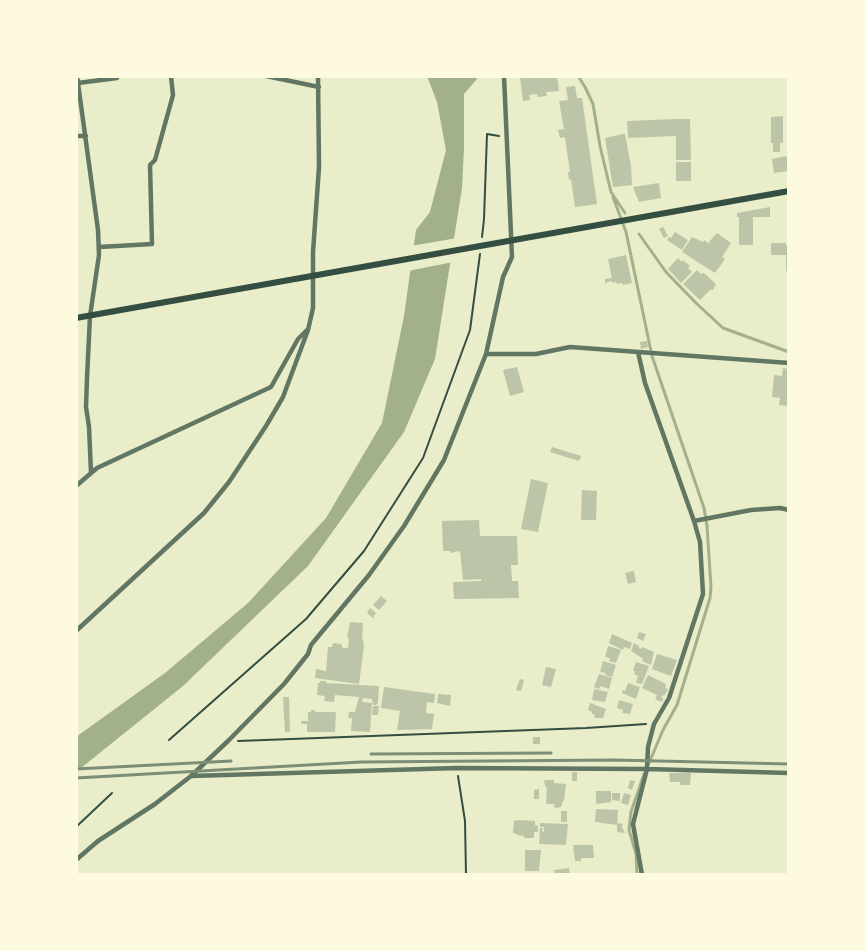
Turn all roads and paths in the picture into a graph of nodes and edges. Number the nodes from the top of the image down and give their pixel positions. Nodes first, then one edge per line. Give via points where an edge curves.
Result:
1 (77, 76) edge
2 (118, 76) edge
3 (171, 76) edge
4 (266, 76) edge
5 (318, 76) edge
6 (504, 76) edge
7 (78, 82) junction
8 (319, 87) junction
9 (76, 136) edge
10 (86, 136) junction
11 (506, 137) junction
12 (789, 191) edge
13 (482, 238) dead end
14 (509, 240) junction
15 (99, 246) junction
16 (481, 247) dead end
17 (317, 275) junction
18 (90, 316) junction
19 (76, 318) edge
20 (308, 330) junction
21 (638, 352) junction
22 (486, 354) junction
23 (789, 363) edge
24 (91, 473) junction
25 (76, 486) edge
26 (789, 510) edge
27 (694, 521) junction
28 (76, 630) edge
29 (654, 724) junction
30 (170, 740) dead end
31 (228, 741) junction
32 (456, 768) junction
33 (647, 769) junction
34 (789, 773) edge
35 (191, 776) junction
36 (112, 793) dead end
37 (76, 827) edge
38 (76, 860) edge
39 (466, 875) edge
40 (642, 875) edge

1 - 7 street
2 - 7 street
3 - 15 street via 173,94 156,160 150,165 152,244
4 - 8 street
5 - 8 street
6 - 11 street
7 - 10 street
8 - 17 street via 319,167 313,252
9 - 10 street
10 - 15 street
11 - 13 path via 487,134
11 - 14 street
12 - 14 main road
14 - 17 main road
14 - 22 street via 512,257 503,277
15 - 18 street
16 - 30 path via 470,330 418,466 364,550 306,619
17 - 18 main road
17 - 20 street
18 - 19 main road
18 - 24 street via 86,407
20 - 24 street via 298,339 271,387
20 - 28 street via 283,398 229,482 204,513
21 - 22 street via 570,348 536,354
21 - 23 street
21 - 27 street via 645,383
22 - 31 street via 444,460 404,526 284,684
24 - 25 street
26 - 27 street via 751,510
27 - 29 street via 700,542 703,594 669,698
29 - 31 path
29 - 33 street
31 - 35 street
32 - 33 street
32 - 35 street
32 - 39 path via 465,821
33 - 34 street
33 - 40 street via 633,824
35 - 38 street
36 - 37 path

